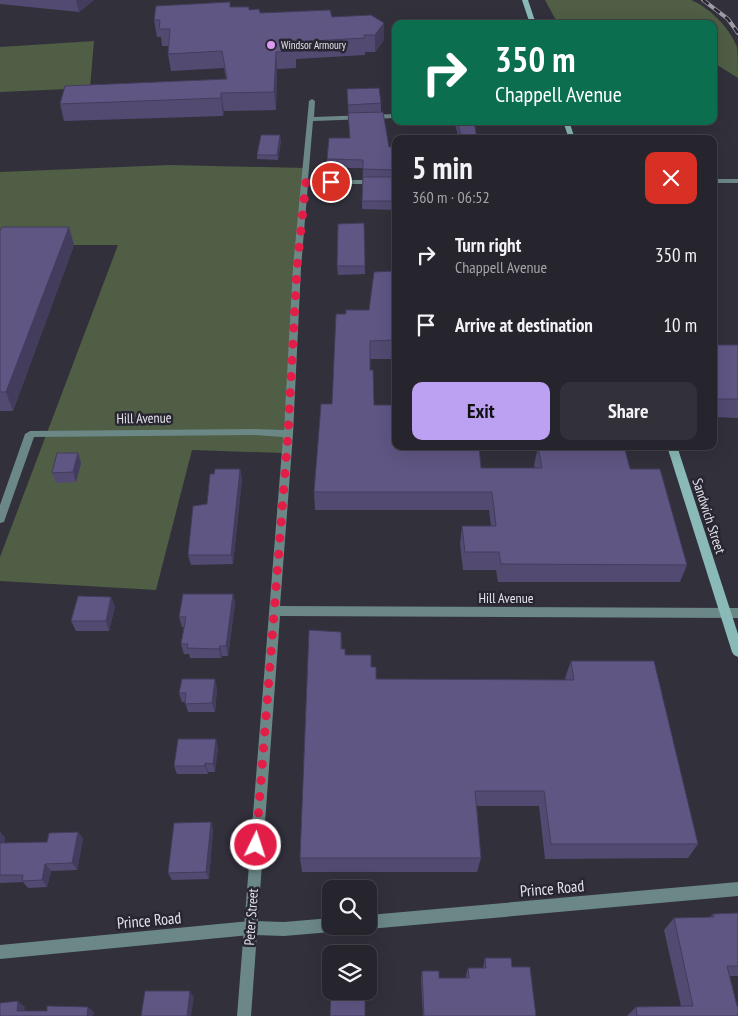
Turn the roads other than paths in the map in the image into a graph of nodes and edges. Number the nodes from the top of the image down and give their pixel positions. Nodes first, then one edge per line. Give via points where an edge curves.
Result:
1 (525, 0) edge
2 (532, 20) edge
3 (312, 101) dead end
4 (392, 116) edge
5 (311, 119) junction
6 (717, 181) edge
7 (738, 181) edge
8 (306, 182) junction
9 (392, 182) edge
10 (288, 434) junction
11 (673, 450) edge
12 (0, 519) edge
13 (274, 611) junction
14 (725, 613) junction
15 (738, 613) edge
16 (738, 652) edge
17 (738, 889) edge
18 (377, 921) edge
19 (322, 926) edge
20 (250, 928) junction
21 (0, 952) edge
22 (244, 1016) edge

1 - 2 main road
3 - 5 street, Peter Street
4 - 5 street
5 - 8 street, Peter Street
6 - 7 street
8 - 9 street
8 - 10 street, Peter Street via 297,267
10 - 12 street, Hill Avenue via 30,434
10 - 13 street, Peter Street
11 - 14 main road, Sandwich Street
13 - 14 street, Hill Avenue
13 - 20 street, Peter Street
14 - 15 street, Hill Avenue
14 - 16 main road, Sandwich Street
17 - 18 street, Prince Road
19 - 20 street, Prince Road
20 - 21 street, Prince Road
20 - 22 street, Peter Street

